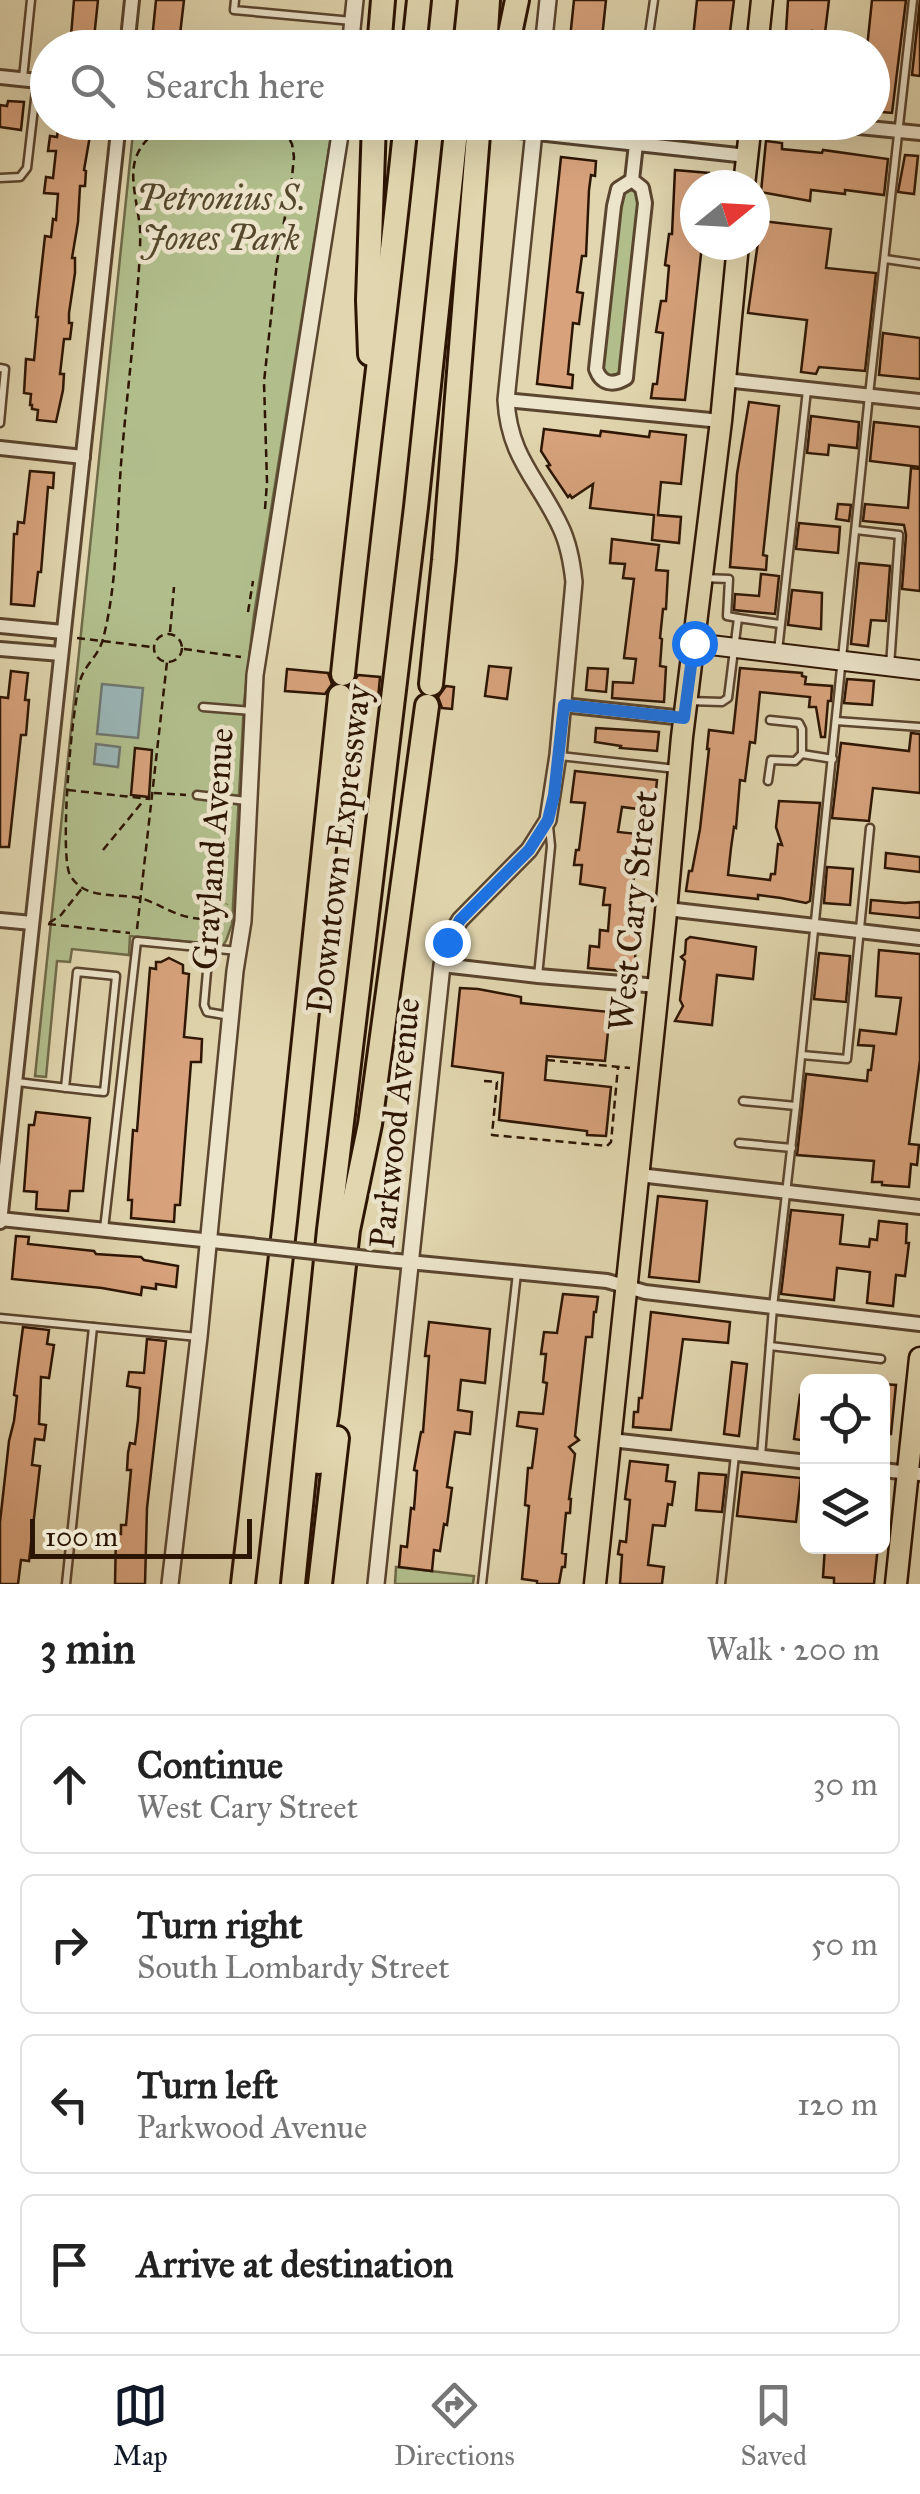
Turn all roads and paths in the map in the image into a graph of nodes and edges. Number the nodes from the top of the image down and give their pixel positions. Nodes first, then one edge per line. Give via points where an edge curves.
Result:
1 (31, 0) edge
2 (132, 0) edge
3 (235, 0) edge
4 (355, 0) edge
5 (384, 0) edge
6 (420, 0) edge
7 (470, 0) edge
8 (488, 0) edge
9 (517, 0) edge
10 (548, 0) edge
11 (654, 0) edge
12 (762, 0) edge
13 (913, 0) edge
14 (353, 22) junction
15 (33, 30) edge
16 (129, 30) edge
17 (352, 30) edge
18 (381, 30) edge
19 (416, 30) edge
20 (467, 30) edge
21 (486, 30) edge
22 (511, 30) edge
23 (545, 30) edge
24 (649, 30) edge
25 (760, 30) edge
26 (0, 77) edge
27 (30, 80) edge
28 (890, 131) edge
29 (899, 132) junction
30 (920, 133) edge
31 (30, 139) edge
32 (117, 140) edge
33 (149, 140) edge
34 (290, 140) edge
35 (339, 140) edge
36 (373, 140) edge
37 (404, 140) edge
38 (455, 140) edge
39 (478, 140) edge
40 (498, 140) edge
41 (533, 140) edge
42 (606, 140) edge
43 (629, 140) edge
44 (749, 140) edge
45 (630, 144) junction
46 (747, 156) junction
47 (746, 170) edge
48 (0, 178) edge
49 (632, 180) junction
50 (885, 259) junction
51 (737, 260) edge
52 (920, 264) edge
53 (465, 307) junction
54 (0, 368) edge
55 (725, 380) junction
56 (610, 383) junction
57 (807, 389) junction
58 (869, 396) junction
59 (506, 400) junction
60 (920, 401) edge
61 (607, 411) junction
62 (373, 412) junction
63 (721, 422) junction
64 (0, 423) edge
65 (0, 448) edge
66 (83, 457) junction
67 (263, 518) dead end
68 (856, 530) junction
69 (254, 574) dead end
70 (702, 578) junction
71 (174, 588) dead end
72 (248, 616) dead end
73 (738, 618) junction
74 (780, 624) junction
75 (0, 626) edge
76 (170, 634) junction
77 (70, 635) junction
78 (103, 641) junction
79 (694, 643) junction
80 (154, 647) junction
81 (734, 648) junction
82 (0, 649) edge
83 (183, 649) junction
84 (778, 653) junction
85 (62, 654) junction
86 (843, 661) junction
87 (167, 662) junction
88 (242, 664) dead end
89 (890, 667) junction
90 (920, 670) edge
91 (564, 705) junction
92 (203, 707) dead end
93 (686, 709) junction
94 (252, 711) junction
95 (770, 720) dead end
96 (836, 721) junction
97 (920, 726) edge
98 (802, 754) junction
99 (558, 756) junction
100 (833, 759) junction
101 (680, 770) junction
102 (768, 781) dead end
103 (67, 790) junction
104 (152, 792) junction
105 (197, 795) joint
106 (145, 798) junction
107 (151, 799) junction
108 (247, 801) junction
109 (548, 820) junction
110 (870, 828) dead end
111 (103, 850) dead end
112 (83, 887) junction
113 (229, 895) dead end
114 (141, 898) junction
115 (667, 909) junction
116 (0, 920) edge
117 (32, 923) junction
118 (816, 924) junction
119 (860, 930) junction
120 (920, 938) edge
121 (209, 948) junction
122 (238, 951) junction
123 (442, 965) junction
124 (116, 976) junction
125 (538, 976) junction
126 (133, 979) junction
127 (658, 986) junction
128 (230, 1016) junction
129 (802, 1055) junction
130 (547, 1060) dead end
131 (618, 1067) junction
132 (630, 1068) dead end
133 (484, 1081) dead end
134 (15, 1082) junction
135 (65, 1088) junction
136 (104, 1092) junction
137 (120, 1094) junction
138 (742, 1101) dead end
139 (796, 1106) junction
140 (370, 1124) junction
141 (738, 1143) dead end
142 (792, 1148) junction
143 (639, 1176) junction
144 (787, 1193) junction
145 (920, 1207) edge
146 (0, 1220) edge
147 (104, 1230) junction
148 (209, 1241) junction
149 (411, 1262) junction
150 (517, 1272) junction
151 (627, 1287) junction
152 (773, 1306) junction
153 (0, 1318) edge
154 (920, 1324) edge
155 (93, 1326) junction
156 (200, 1337) junction
157 (770, 1346) junction
158 (920, 1358) edge
159 (880, 1359) dead end
160 (611, 1440) junction
161 (735, 1454) junction
162 (761, 1456) junction
163 (800, 1461) edge
164 (914, 1473) edge
165 (247, 1545) junction
166 (66, 1584) edge
167 (170, 1584) edge
168 (235, 1584) edge
169 (242, 1584) edge
170 (296, 1584) edge
171 (320, 1584) edge
172 (376, 1584) edge
173 (482, 1584) edge
174 (595, 1584) edge
175 (721, 1584) edge
176 (896, 1584) edge

1 - 15 lane
2 - 16 street
3 - 14 lane via 234,10
4 - 14 street
5 - 18 highway
6 - 19 highway
7 - 20 highway
8 - 21 highway
9 - 22 highway
10 - 23 street
11 - 24 lane
12 - 25 main road
13 - 29 lane
14 - 17 street
26 - 27 street
28 - 29 street
29 - 30 street
29 - 50 lane
31 - 48 lane via 27,168 20,177
32 - 66 street
33 - 78 path via 136,157 132,178 140,263
34 - 67 path via 292,177 264,382
35 - 94 street, Grayland Avenue
36 - 62 highway via 368,300
37 - 62 highway, Downtown Expressway
38 - 170 highway, Downtown Expressway via 329,1230
39 - 53 highway
40 - 53 highway
41 - 59 street, Parkwood Avenue
42 - 45 street
43 - 45 lane
44 - 46 main road
45 - 46 street
45 - 49 street
46 - 47 main road
49 - 56 street via 618,190 614,206 596,369
49 - 56 street via 645,203 626,378
50 - 52 lane
50 - 58 lane
51 - 55 main road, West Cary Street
53 - 140 highway via 429,695
54 - 64 lane via 6,369
55 - 57 street
55 - 63 main road, West Cary Street
56 - 61 street
57 - 58 street
57 - 74 lane
58 - 60 street
58 - 68 lane
59 - 61 street
59 - 91 street, Parkwood Avenue via 510,436 570,556 574,582
61 - 63 street
62 - 165 highway, Downtown Expressway
63 - 70 main road, West Cary Street
65 - 66 street
66 - 77 street
68 - 86 lane
68 - 89 lane via 899,535
69 - 72 path
70 - 73 lane via 729,579 727,616
70 - 79 main road, West Cary Street
71 - 76 path
73 - 74 lane
73 - 81 lane
74 - 84 lane
75 - 77 street
76 - 80 path
76 - 83 path
77 - 78 path
77 - 85 street
78 - 80 path
78 - 103 path via 78,688
79 - 81 main road
79 - 93 main road, West Cary Street
80 - 87 path
81 - 84 main road
81 - 93 lane via 728,698
82 - 85 street
83 - 87 path
83 - 88 path via 243,657
84 - 86 main road
85 - 117 street
86 - 89 main road
86 - 96 lane
87 - 104 path
89 - 90 main road
91 - 93 street
91 - 99 street, Parkwood Avenue
92 - 94 lane
93 - 101 main road, West Cary Street
94 - 108 street, Grayland Avenue
95 - 98 lane via 799,724
96 - 97 lane
96 - 100 lane
98 - 100 lane
98 - 102 lane via 795,761 771,760
99 - 101 lane
99 - 109 street, Parkwood Avenue
100 - 118 lane
101 - 115 main road, West Cary Street
103 - 106 path
103 - 112 path via 65,856 68,872
104 - 105 path
104 - 107 path
105 - 108 lane
106 - 107 path
106 - 111 path
107 - 114 path
108 - 122 street, Grayland Avenue
109 - 123 street, Parkwood Avenue via 529,850 460,920
109 - 125 lane
110 - 119 lane
112 - 114 path
112 - 114 path via 48,924 136,934
113 - 114 path via 222,913 206,919
115 - 118 street
115 - 127 main road, West Cary Street
116 - 117 street
117 - 134 street
118 - 119 street
118 - 129 lane
119 - 120 street
119 - 129 lane via 847,1059
121 - 122 lane
121 - 126 lane via 137,941
121 - 128 lane via 204,1005 207,1012
122 - 128 street, Grayland Avenue
123 - 125 street
123 - 149 street, Parkwood Avenue
124 - 126 lane
124 - 135 lane via 77,972
124 - 136 lane
125 - 127 street
126 - 137 lane
127 - 143 main road, West Cary Street
128 - 148 street, Grayland Avenue
129 - 139 lane
130 - 131 path
131 - 132 path
131 - 133 path via 606,1146 492,1135 497,1082
134 - 135 lane
134 - 146 street
135 - 136 lane
136 - 137 lane
137 - 147 lane
138 - 139 lane
139 - 142 lane
140 - 170 highway
140 - 171 highway
141 - 142 lane
142 - 144 lane
143 - 144 street
143 - 151 main road, West Cary Street
144 - 145 street
144 - 152 lane
146 - 147 street
147 - 148 street
148 - 149 street, bridge
148 - 156 street, Grayland Avenue
149 - 150 street
149 - 172 street, Parkwood Avenue
150 - 151 street
150 - 173 lane
151 - 152 street
151 - 160 main road, West Cary Street
152 - 154 street
152 - 157 lane
153 - 155 lane
155 - 156 lane
155 - 166 lane
156 - 167 street, Grayland Avenue
157 - 159 lane
157 - 162 lane
158 - 164 main road
160 - 161 street
160 - 174 main road, West Cary Street
161 - 162 street
161 - 175 lane
162 - 163 street
164 - 176 main road
165 - 168 highway
165 - 169 highway, Downtown Expressway

